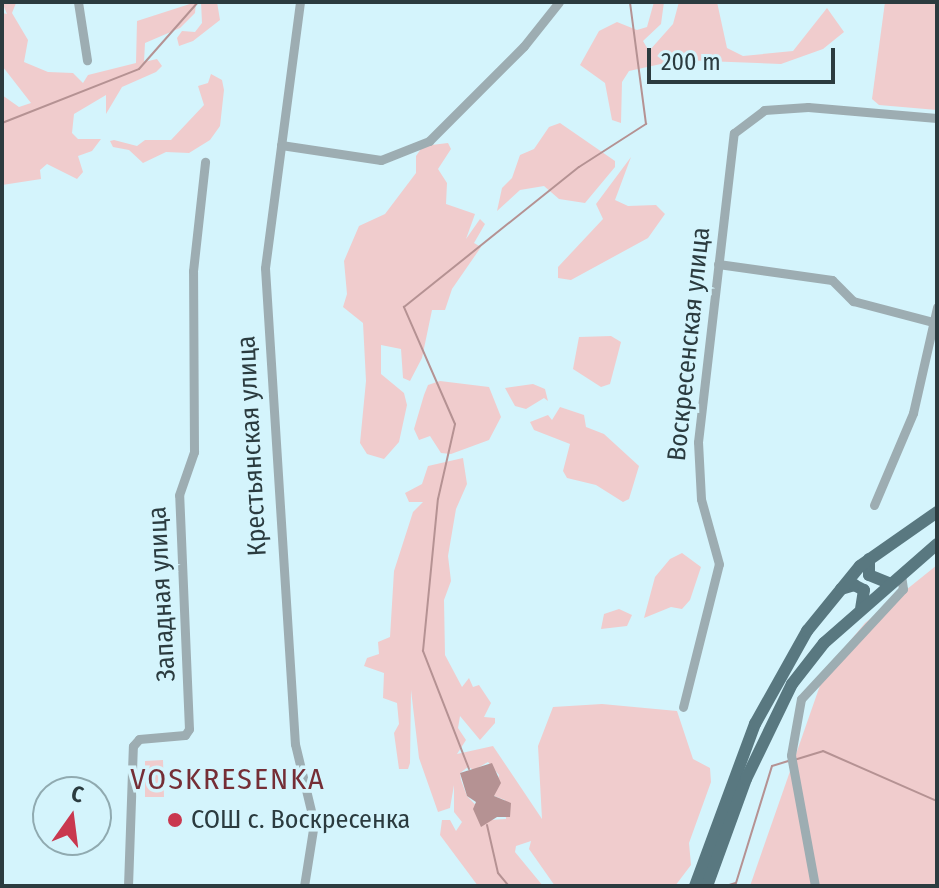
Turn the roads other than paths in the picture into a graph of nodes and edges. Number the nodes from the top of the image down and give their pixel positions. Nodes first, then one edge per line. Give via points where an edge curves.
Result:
1 (78, 2) edge
2 (300, 2) edge
3 (557, 2) edge
4 (87, 60) dead end
5 (937, 118) edge
6 (281, 145) junction
7 (205, 162) dead end
8 (718, 264) junction
9 (937, 307) edge
10 (936, 323) edge
11 (874, 505) dead end
12 (937, 512) edge
13 (937, 544) edge
14 (869, 559) junction
15 (901, 574) junction
16 (889, 583) junction
17 (839, 590) junction
18 (861, 608) junction
19 (683, 707) dead end
20 (700, 883) edge
21 (128, 886) edge
22 (304, 886) edge
23 (815, 886) edge

1 - 4 street
2 - 6 street, Крестьянская улица
3 - 6 street via 524,46 429,141 381,160
5 - 8 street, Воскресенская улица via 808,107 764,110 741,124 734,133
6 - 22 street, Крестьянская улица via 265,268 294,731 314,823
7 - 21 street, Западная улица via 193,271 194,452 179,495 189,729 185,735 139,739 133,746
8 - 10 street via 832,280 853,301
8 - 19 street, Воскресенская улица via 698,472 719,564
9 - 10 street
10 - 11 street via 913,413
12 - 14 main road
13 - 15 main road
14 - 16 main road via 869,575
14 - 17 main road
15 - 16 main road
15 - 23 street via 903,589 801,699 791,755
16 - 18 main road
17 - 18 main road via 859,586 865,596
17 - 20 main road via 767,696
18 - 20 main road via 824,643 779,704 712,872

